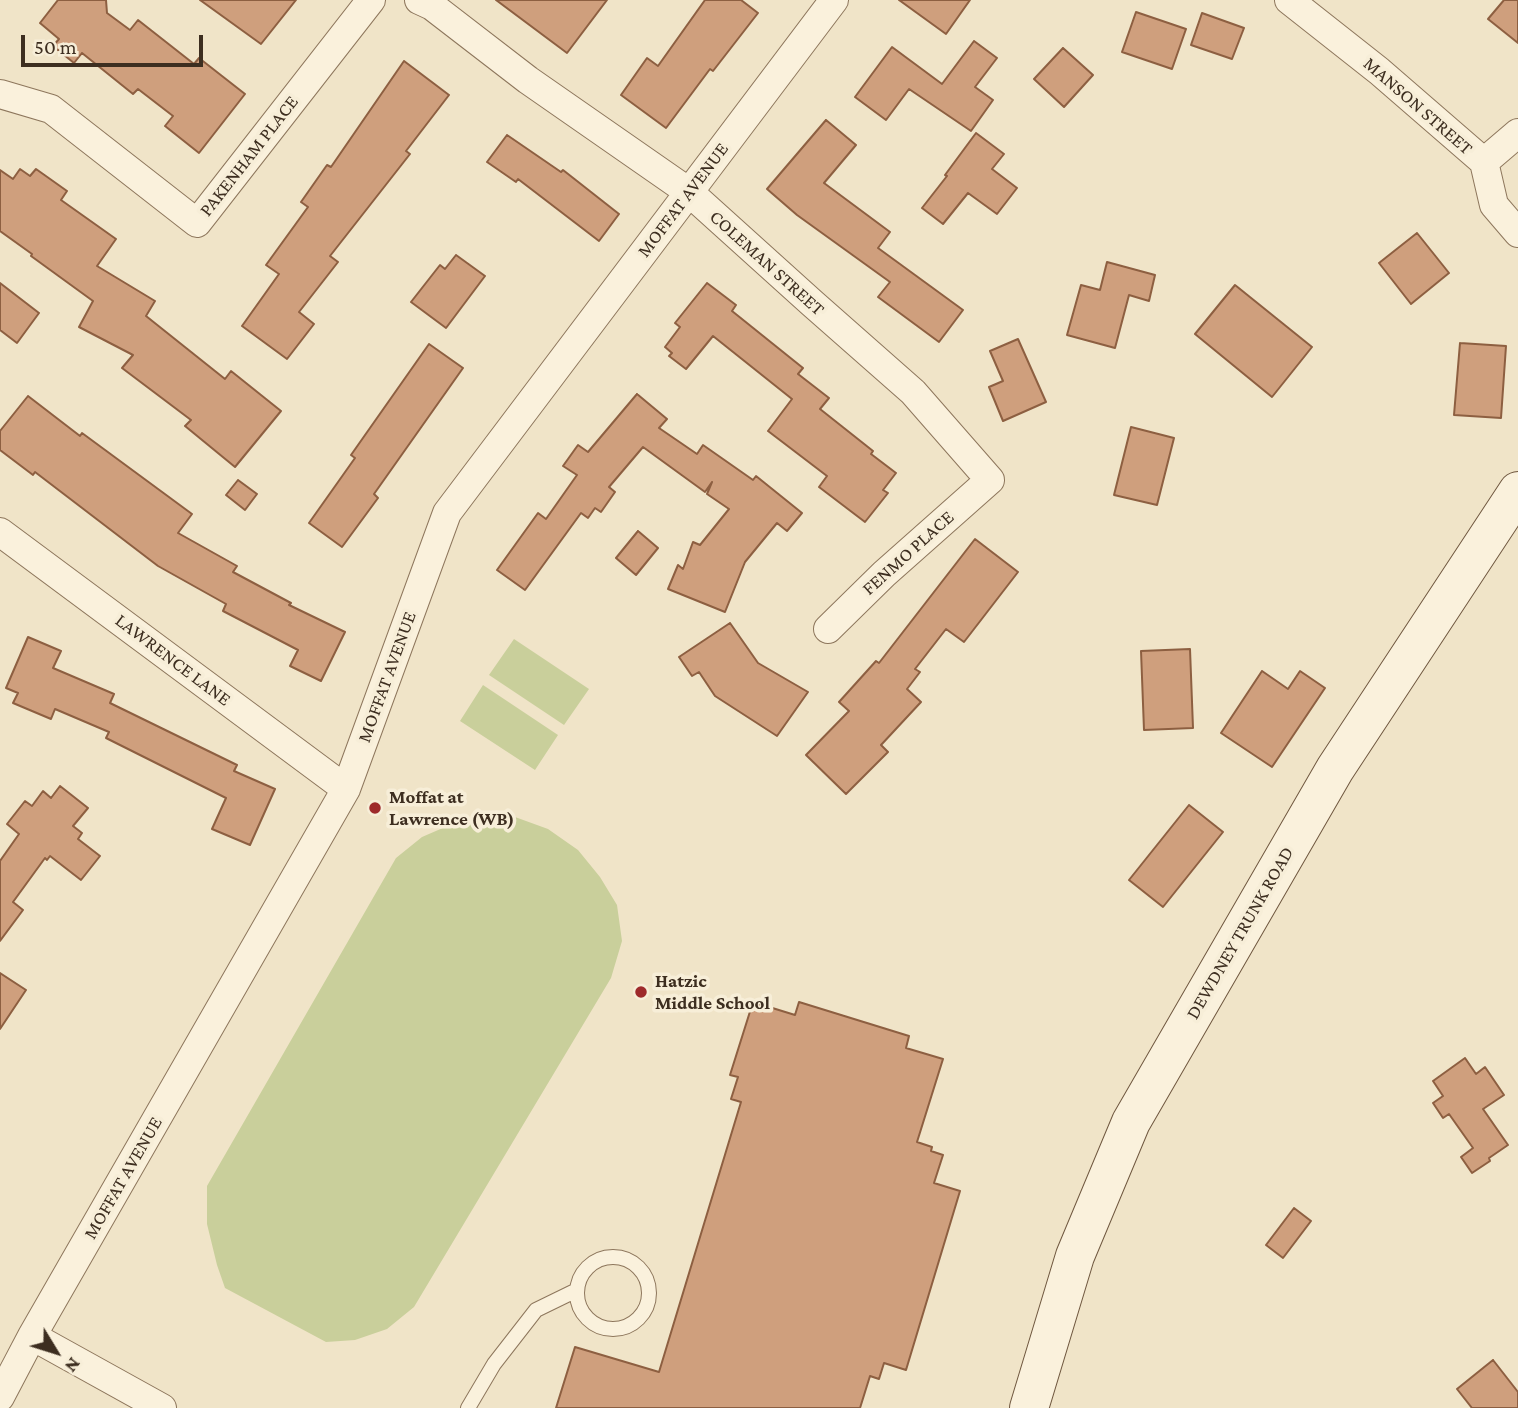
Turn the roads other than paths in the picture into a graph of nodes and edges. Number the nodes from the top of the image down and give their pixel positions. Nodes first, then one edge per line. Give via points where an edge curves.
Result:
1 (371, 0) edge
2 (419, 0) edge
3 (834, 0) edge
4 (1289, 0) edge
5 (0, 94) edge
6 (1518, 133) edge
7 (1484, 162) junction
8 (689, 192) junction
9 (1518, 233) edge
10 (990, 480) joint
11 (1518, 491) edge
12 (0, 532) edge
13 (828, 629) dead end
14 (346, 789) junction
15 (577, 1290) junction
16 (32, 1336) junction
17 (0, 1396) edge
18 (162, 1408) edge
19 (468, 1408) edge
20 (1029, 1408) edge

1 - 5 street, PAKENHAM PLACE via 197,223 51,109
2 - 8 street, COLEMAN STREET
3 - 8 street, MOFFAT AVENUE
4 - 7 street, MANSON STREET
6 - 7 street
7 - 9 street, MANSON STREET via 1494,205
8 - 10 street, COLEMAN STREET via 914,391
8 - 14 street, MOFFAT AVENUE via 447,513
10 - 13 street, FENMO PLACE
11 - 20 main road, DEWDNEY TRUNK ROAD via 1335,769 1131,1122 1075,1256
12 - 14 street, LAWRENCE LANE
14 - 16 street, MOFFAT AVENUE
15 - 15 lane via 580,1278 596,1261 620,1258 640,1270 649,1292 634,1322 612,1329 590,1321 582,1312
15 - 19 lane via 536,1310 494,1364
16 - 17 street, MOFFAT AVENUE
16 - 18 street

